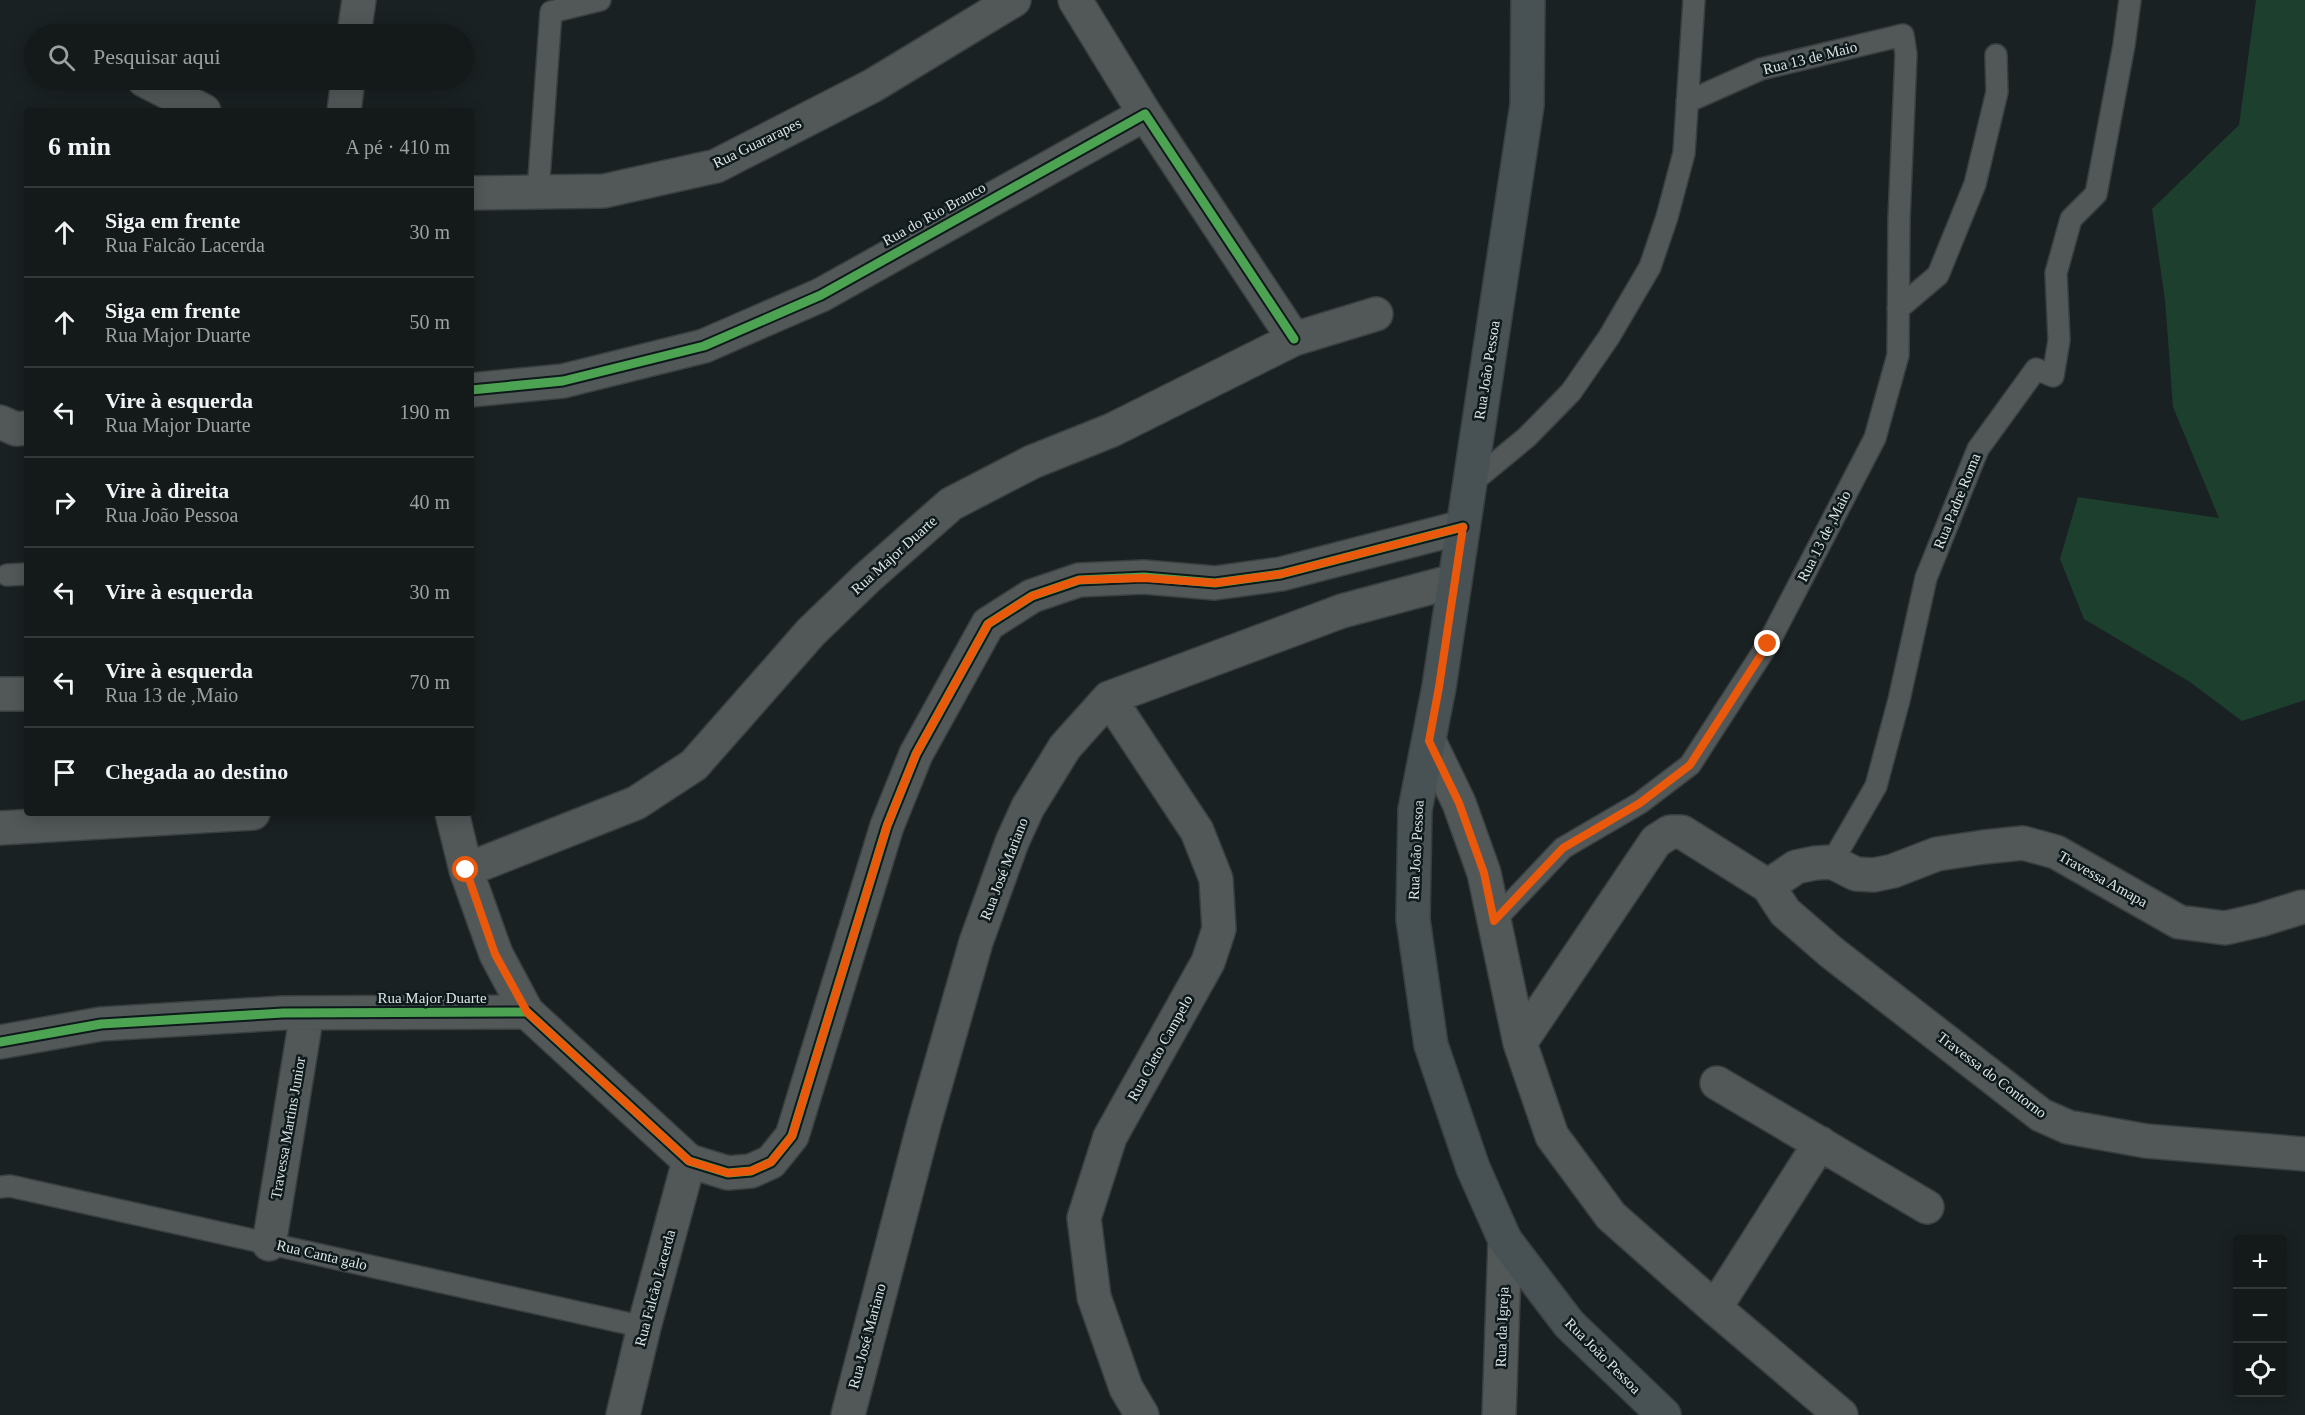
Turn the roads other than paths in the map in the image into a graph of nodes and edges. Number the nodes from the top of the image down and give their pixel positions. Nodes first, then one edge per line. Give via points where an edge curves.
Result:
1 (359, 0) edge
2 (600, 0) edge
3 (1014, 0) edge
4 (1076, 0) edge
5 (1528, 0) edge
6 (1694, 0) edge
7 (2130, 0) edge
8 (355, 24) edge
9 (1903, 35) joint
10 (1996, 55) dead end
11 (163, 90) edge
12 (347, 90) edge
13 (1687, 102) junction
14 (198, 108) edge
15 (344, 108) edge
16 (1145, 114) junction
17 (538, 192) junction
18 (474, 193) edge
19 (1898, 309) junction
20 (1376, 314) dead end
21 (1294, 339) junction
22 (474, 390) edge
23 (0, 422) edge
24 (24, 428) edge
25 (1470, 484) junction
26 (1463, 527) junction
27 (1454, 581) junction
28 (0, 694) edge
29 (24, 694) edge
30 (1109, 698) junction
31 (1429, 741) junction
32 (202, 816) edge
33 (453, 816) edge
34 (0, 828) edge
35 (1832, 862) junction
36 (466, 870) junction
37 (1768, 886) junction
38 (2304, 906) edge
39 (1494, 921) junction
40 (527, 1012) junction
41 (307, 1013) junction
42 (0, 1042) edge
43 (1520, 1043) junction
44 (1717, 1083) dead end
45 (1820, 1143) junction
46 (2305, 1154) edge
47 (689, 1161) junction
48 (0, 1187) edge
49 (1927, 1207) dead end
50 (1504, 1240) junction
51 (268, 1244) junction
52 (1715, 1308) junction
53 (644, 1327) junction
54 (623, 1415) edge
55 (848, 1415) edge
56 (1142, 1415) edge
57 (1499, 1415) edge
58 (1664, 1415) edge
59 (1841, 1415) edge

1 - 8 street
2 - 17 lane via 551,12
3 - 17 street, Rua Guararapes via 872,86 716,166 604,191
4 - 16 street
5 - 25 main road, Rua João Pessoa via 1527,105
6 - 13 lane
7 - 35 lane, Rua Padre Roma via 2096,194 2071,219 2056,273 2059,340 2053,376 2036,369 1978,448 1926,578 1876,786
9 - 13 lane, Rua 13 de Maio via 1761,69
9 - 19 lane, Rua 13 de ,Maio via 1906,54
10 - 19 lane via 1997,92 1975,184 1938,275
11 - 14 street
12 - 15 street
13 - 25 lane via 1684,153 1650,267 1571,392 1527,437
16 - 21 street
16 - 22 street, Rua do Rio Branco via 820,295 704,346 563,381
17 - 18 street, Rua Guararapes
19 - 39 lane, Rua 13 de ,Maio via 1898,355 1875,438 1768,644 1690,765 1640,803 1563,848
20 - 21 street, Rua Major Duarte
21 - 36 street, Rua Major Duarte via 1112,430 1032,462 951,504 811,632 694,765 636,803
23 - 24 street
25 - 26 main road, Rua João Pessoa
26 - 27 main road, Rua João Pessoa
26 - 47 street via 1281,574 1215,583 1144,578 1079,580 1032,596 988,624 916,754 887,826 792,1136 771,1162 751,1171 728,1173
27 - 30 street, Rua José Mariano via 1342,611
27 - 31 main road, Rua João Pessoa
28 - 29 street
30 - 55 street, Rua José Mariano via 1065,747 1028,807 1008,853 976,942 927,1113
30 - 56 street, Rua Cleto Campelo via 1197,831 1216,879 1219,929 1208,962 1110,1137 1084,1218 1095,1297 1126,1388
31 - 39 street via 1459,803 1484,873
31 - 50 main road, Rua João Pessoa via 1415,810 1413,919 1431,1045 1473,1168
32 - 34 street
33 - 36 street
35 - 37 street via 1796,867
35 - 38 street, Travessa Amapa via 1856,874 1874,875 1937,854 2024,843 2056,852 2179,922 2225,928
36 - 40 street via 495,954
37 - 43 street via 1682,832 1670,832 1656,841
37 - 46 street, Travessa do Contorno via 1785,912 1831,952 2042,1115 2068,1127 2146,1142
39 - 43 street
40 - 41 street, Rua Major Duarte
40 - 47 street
41 - 42 street, Rua Major Duarte via 101,1024
41 - 51 street, Travessa Martins Junior
43 - 52 street via 1552,1136 1611,1216
44 - 45 street
45 - 49 street
45 - 52 street
47 - 53 street, Rua Falcão Lacerda
48 - 51 lane, Rua Canta galo via 10,1185
50 - 57 street, Rua da Igreja
50 - 58 main road, Rua João Pessoa via 1569,1324
51 - 53 lane, Rua Canta galo
52 - 59 street
53 - 54 street, Rua Falcão Lacerda

